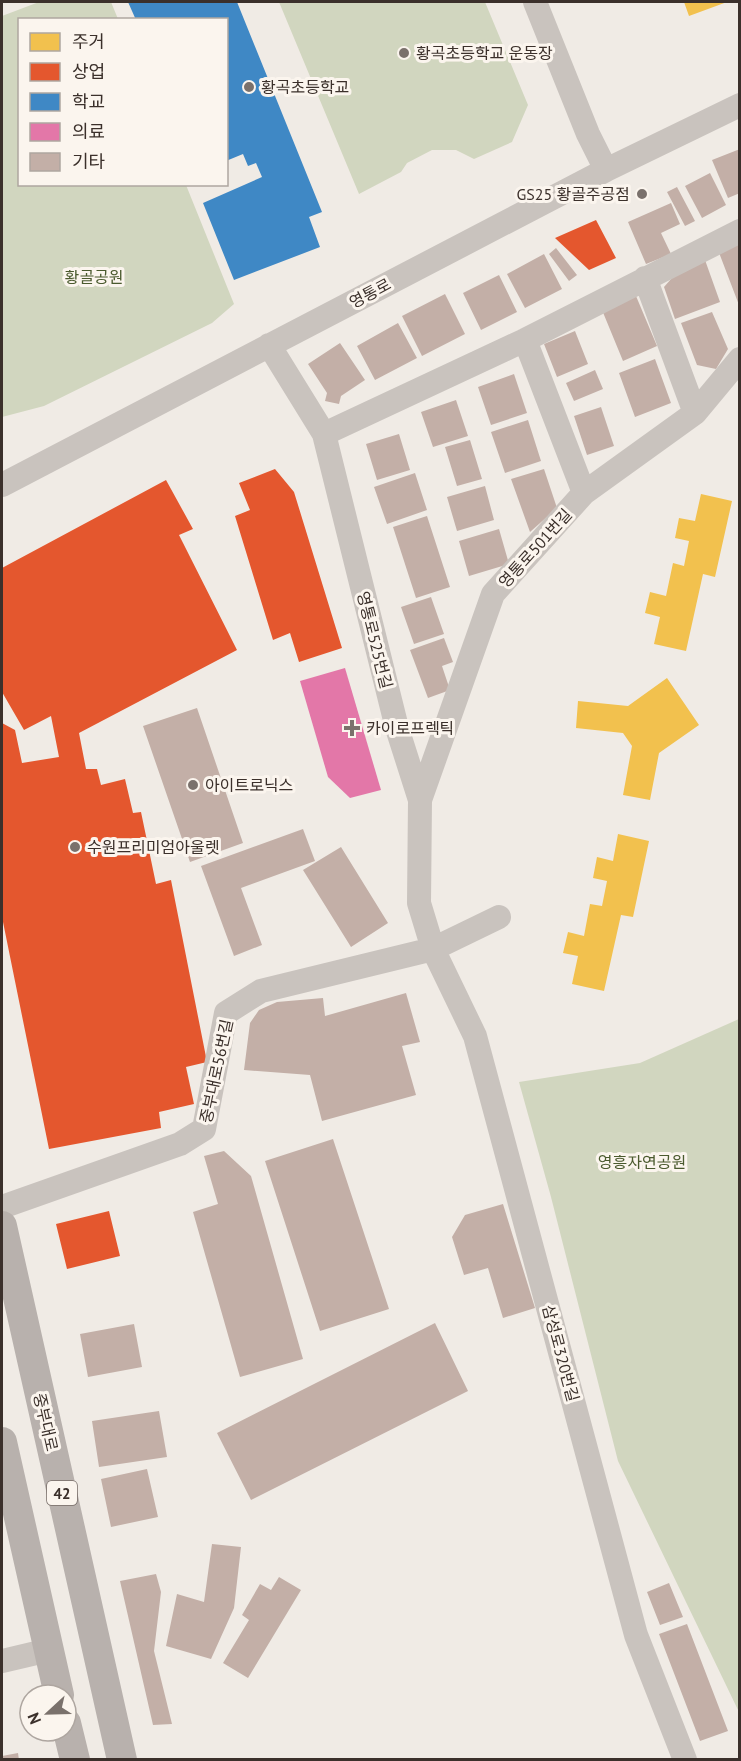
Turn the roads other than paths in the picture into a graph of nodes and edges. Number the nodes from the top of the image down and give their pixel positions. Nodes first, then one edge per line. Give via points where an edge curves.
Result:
1 (535, 2) edge
2 (740, 105) edge
3 (606, 170) junction
4 (740, 231) edge
5 (645, 278) junction
6 (525, 340) junction
7 (269, 345) junction
8 (740, 359) edge
9 (695, 413) junction
10 (324, 434) junction
11 (2, 485) edge
12 (584, 493) junction
13 (420, 800) junction
14 (499, 917) dead end
15 (433, 949) junction
16 (2, 1207) edge
17 (2, 1226) edge
18 (12, 1317) edge
19 (2, 1442) edge
20 (49, 1650) junction
21 (2, 1661) edge
22 (56, 1683) edge
23 (71, 1743) edge
24 (75, 1760) edge
25 (122, 1760) edge
26 (685, 1760) edge

1 - 3 street
2 - 3 street, 영통로
3 - 7 street, 영통로
4 - 5 street
5 - 6 street
5 - 9 street
6 - 10 street
6 - 12 street
7 - 10 street, 영통로525번길
7 - 11 street, 영통로
8 - 9 street, 영통로501번길
9 - 12 street, 영통로501번길
10 - 13 street, 영통로525번길 via 397,728
12 - 13 street, 영통로501번길 via 493,594
13 - 15 street, 영통로525번길 via 419,903
14 - 15 street, 중부대로56번길
15 - 16 street, 중부대로56번길 via 261,991 226,1013 204,1129 180,1144
15 - 26 street, 삼성로320번길 via 475,1036 636,1635
17 - 18 main road, 중부대로 / 42
18 - 25 main road, 중부대로 / 42
19 - 20 main road
20 - 21 street
20 - 22 main road
23 - 24 main road

